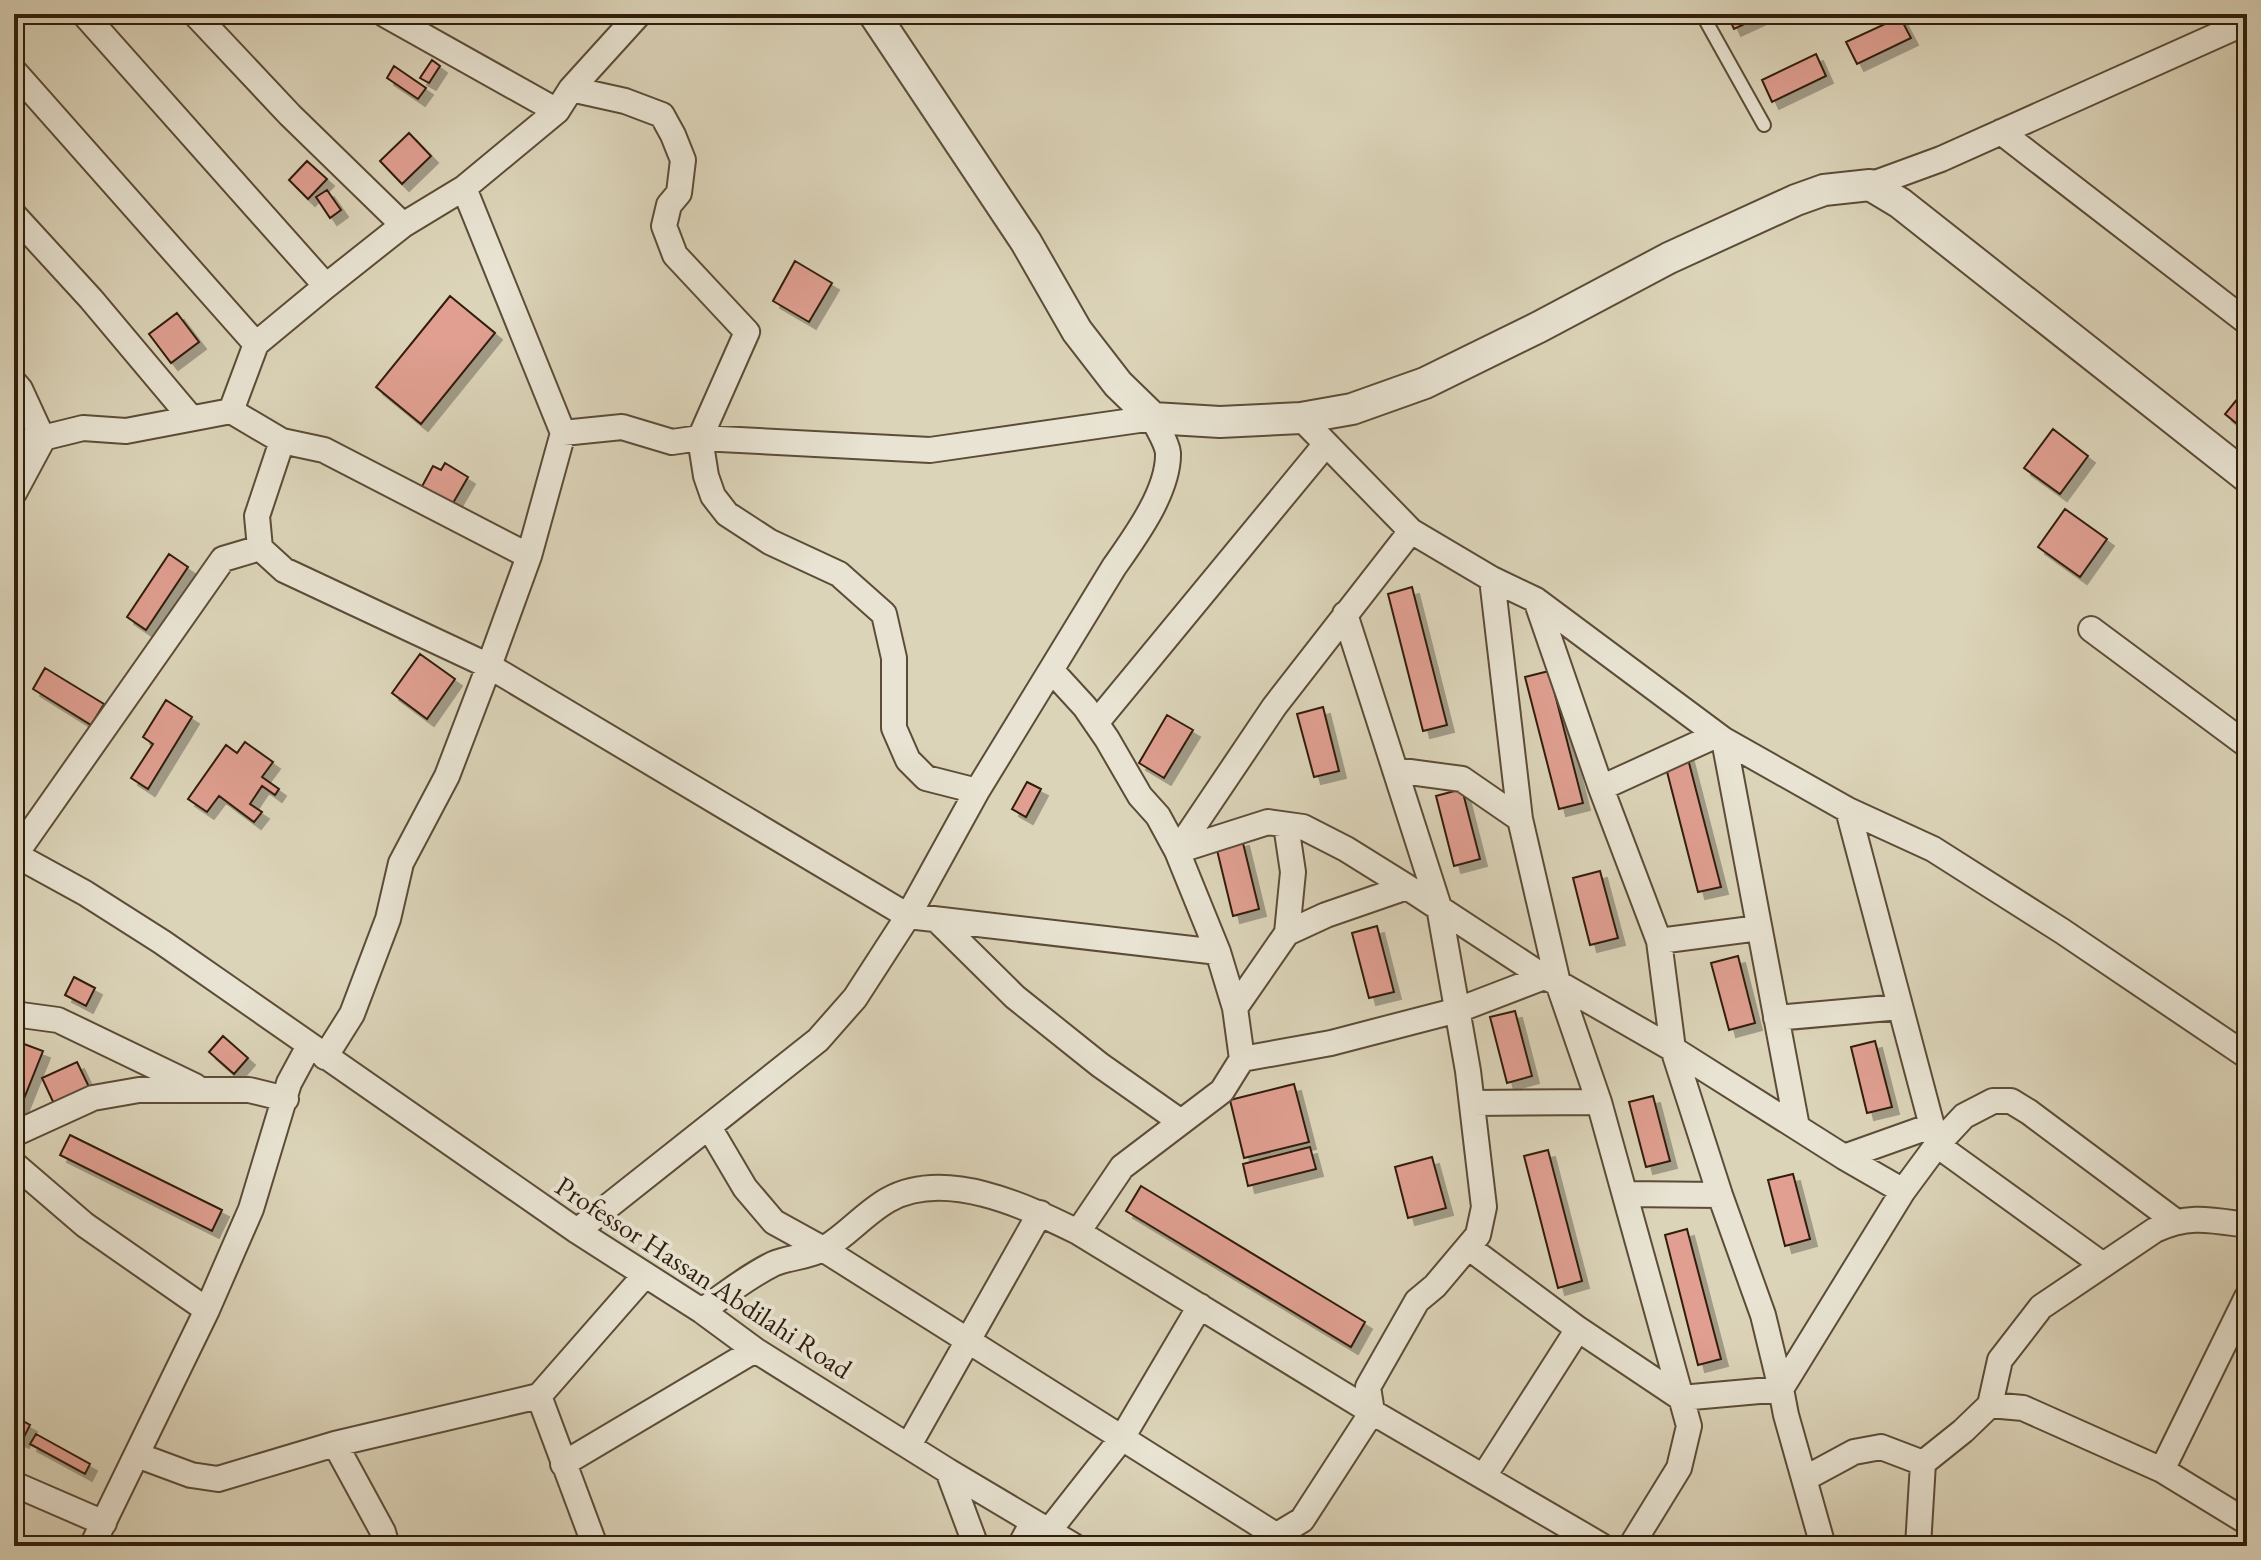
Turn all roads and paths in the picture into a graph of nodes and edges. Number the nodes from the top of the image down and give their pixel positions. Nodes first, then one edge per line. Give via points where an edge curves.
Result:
1 (84, 14) edge
2 (195, 14) edge
3 (384, 14) edge
4 (639, 14) edge
5 (874, 14) edge
6 (1702, 14) edge
7 (2247, 22) edge
8 (14, 71) edge
9 (571, 89) junction
10 (557, 111) junction
11 (1764, 125) dead end
12 (2001, 132) junction
13 (1870, 185) junction
14 (464, 188) junction
15 (14, 215) edge
16 (403, 225) junction
17 (326, 286) junction
18 (2247, 322) edge
19 (256, 344) junction
20 (14, 382) edge
21 (231, 411) junction
22 (191, 418) junction
23 (1153, 418) junction
24 (1301, 418) junction
25 (563, 433) junction
26 (700, 438) junction
27 (43, 439) junction
28 (282, 441) junction
29 (1326, 444) junction
30 (14, 445) edge
31 (2247, 477) edge
32 (14, 493) edge
33 (1411, 531) junction
34 (260, 548) junction
35 (529, 556) junction
36 (1492, 579) junction
37 (1536, 600) junction
38 (1345, 614) junction
39 (2091, 629) dead end
40 (489, 666) junction
41 (1052, 671) junction
42 (1096, 723) junction
43 (1720, 737) junction
44 (2247, 745) edge
45 (1395, 770) junction
46 (1601, 788) junction
47 (977, 791) junction
48 (1848, 810) junction
49 (1520, 819) junction
50 (1286, 825) junction
51 (1177, 851) junction
52 (15, 855) edge
53 (1407, 887) junction
54 (1439, 907) junction
55 (908, 916) junction
56 (937, 920) junction
57 (1759, 928) junction
58 (1287, 933) junction
59 (1659, 941) junction
60 (1218, 952) junction
61 (1551, 980) junction
62 (1900, 1007) junction
63 (1235, 1008) junction
64 (1458, 1010) junction
65 (14, 1014) edge
66 (1776, 1018) junction
67 (1673, 1049) junction
68 (317, 1052) junction
69 (2247, 1056) edge
70 (1242, 1059) junction
71 (200, 1089) junction
72 (286, 1099) junction
73 (1599, 1102) junction
74 (1472, 1103) junction
75 (1181, 1122) junction
76 (709, 1127) junction
77 (1797, 1127) junction
78 (14, 1134) edge
79 (1934, 1135) junction
80 (1844, 1157) junction
81 (14, 1164) edge
82 (1903, 1191) junction
83 (1625, 1194) junction
84 (1720, 1195) junction
85 (1040, 1213) junction
86 (2175, 1221) junction
87 (2247, 1225) edge
88 (577, 1231) junction
89 (1078, 1232) junction
90 (1468, 1247) junction
91 (823, 1249) junction
92 (2103, 1265) junction
93 (645, 1275) junction
94 (2247, 1297) edge
95 (1200, 1306) junction
96 (207, 1310) junction
97 (702, 1311) junction
98 (1578, 1329) junction
99 (969, 1341) junction
100 (755, 1350) junction
101 (1781, 1389) junction
102 (539, 1396) junction
103 (1681, 1398) junction
104 (1990, 1405) junction
105 (1372, 1412) junction
106 (1122, 1438) junction
107 (335, 1444) junction
108 (909, 1445) junction
109 (137, 1455) junction
110 (1923, 1463) junction
111 (563, 1464) junction
112 (2162, 1470) junction
113 (948, 1471) junction
114 (1484, 1476) junction
115 (1804, 1479) junction
116 (14, 1484) edge
117 (2247, 1522) edge
118 (104, 1523) junction
119 (1048, 1532) junction
120 (1281, 1542) edge
121 (92, 1546) edge
122 (387, 1546) edge
123 (595, 1546) edge
124 (976, 1546) edge
125 (1020, 1546) edge
126 (1074, 1546) edge
127 (1602, 1546) edge
128 (1631, 1546) edge
129 (1823, 1546) edge
130 (1918, 1546) edge

1 - 17 street
2 - 16 street
3 - 10 street
4 - 9 street
5 - 23 street via 1026,242 1077,331
6 - 11 lane
7 - 12 street
8 - 19 street
9 - 10 street
9 - 26 street via 662,115 683,160 679,193 669,205 664,226 675,255 747,332
10 - 14 street
12 - 13 street
12 - 18 street
13 - 24 street via 1824,190 1796,200 1669,258 1425,383 1352,409
13 - 31 street via 1900,203
14 - 16 street
14 - 25 street
15 - 22 street
16 - 17 street
17 - 19 street
19 - 21 street
20 - 27 street
21 - 22 street
21 - 28 street
22 - 27 street via 126,431 83,428
23 - 24 street
23 - 26 street via 930,450
23 - 41 street via 1168,451 1163,483
24 - 29 street
25 - 26 street via 622,427 672,442
25 - 35 street
26 - 47 street via 713,496 727,514 770,542 839,574 884,614 894,658 894,728 908,760 926,778
27 - 30 street
27 - 32 street
28 - 34 street via 257,516
28 - 35 street via 324,450
29 - 33 street
29 - 42 street
33 - 36 street
33 - 38 street
34 - 40 street via 284,570
34 - 52 street via 223,559
35 - 40 street
36 - 37 street
36 - 49 street
37 - 43 street
37 - 46 street
38 - 45 street
38 - 51 street via 1274,707
39 - 44 street
40 - 55 street
40 - 68 street via 447,776 401,863 388,919 352,1014
41 - 42 street
41 - 47 street
42 - 51 street
43 - 46 street
43 - 48 street
43 - 57 street
45 - 49 street via 1462,779
45 - 54 street
46 - 59 street
47 - 55 street
48 - 62 street
48 - 69 street via 1933,849
49 - 61 street
50 - 51 street via 1268,822
50 - 53 street via 1303,827 1346,849
50 - 58 street via 1293,872
51 - 60 street
52 - 68 street, Professor Hassan Abdilahi Road via 162,942
53 - 54 street
53 - 58 street
54 - 61 street
54 - 64 street
55 - 56 street
55 - 76 street via 855,998 818,1040
56 - 60 street
56 - 75 street via 1015,997
57 - 59 street
57 - 66 street
58 - 63 street
59 - 67 street
60 - 63 street
61 - 64 street
61 - 67 street
61 - 73 street
62 - 66 street
62 - 79 street
63 - 70 street
64 - 70 street via 1331,1043
64 - 74 street
65 - 71 street via 58,1020
66 - 77 street
67 - 77 street
67 - 84 street
68 - 72 street via 289,1083
68 - 88 street, Professor Hassan Abdilahi Road
70 - 75 street via 1222,1091
71 - 72 street via 249,1090
71 - 78 street via 139,1090 93,1098
72 - 96 street via 251,1209
73 - 74 street
73 - 83 street
74 - 90 street via 1484,1207 1478,1235
75 - 89 street via 1122,1167
76 - 88 street
76 - 91 street via 745,1188 774,1222
77 - 80 street
79 - 80 street
79 - 82 street
79 - 86 street via 1993,1101 2011,1101
79 - 92 street
80 - 82 street
81 - 96 street via 85,1225
82 - 101 street
83 - 84 street
83 - 103 street
84 - 101 street via 1763,1315
85 - 89 street
85 - 91 street via 955,1186 925,1187 888,1199
85 - 99 street
86 - 87 street
86 - 92 street
88 - 93 street, Professor Hassan Abdilahi Road
89 - 95 street
90 - 98 street
90 - 105 street via 1417,1301 1368,1387
91 - 97 street via 775,1263
91 - 99 street
92 - 104 street via 2041,1307 2000,1360
93 - 97 street, Professor Hassan Abdilahi Road
93 - 102 street
94 - 112 street
95 - 105 street
95 - 106 street
96 - 109 street
97 - 100 street, Professor Hassan Abdilahi Road
98 - 103 street
98 - 114 street
99 - 106 street
99 - 108 street
100 - 108 street, Professor Hassan Abdilahi Road
100 - 111 street
101 - 103 street
101 - 115 street
102 - 107 street
102 - 111 street
103 - 128 street via 1689,1426 1679,1468
104 - 110 street
104 - 112 street via 2023,1408
105 - 114 street
105 - 120 street via 1302,1520
106 - 119 street
106 - 120 street
107 - 109 street via 218,1479
107 - 122 street
108 - 113 street, Professor Hassan Abdilahi Road
109 - 118 street
110 - 115 street via 1881,1447 1854,1452
110 - 130 street
111 - 123 street
112 - 117 street
113 - 119 street, Professor Hassan Abdilahi Road
113 - 124 street
114 - 127 street
115 - 129 street
116 - 118 street
118 - 121 street
119 - 125 street via 1027,1533
119 - 126 street, Professor Hassan Abdilahi Road

